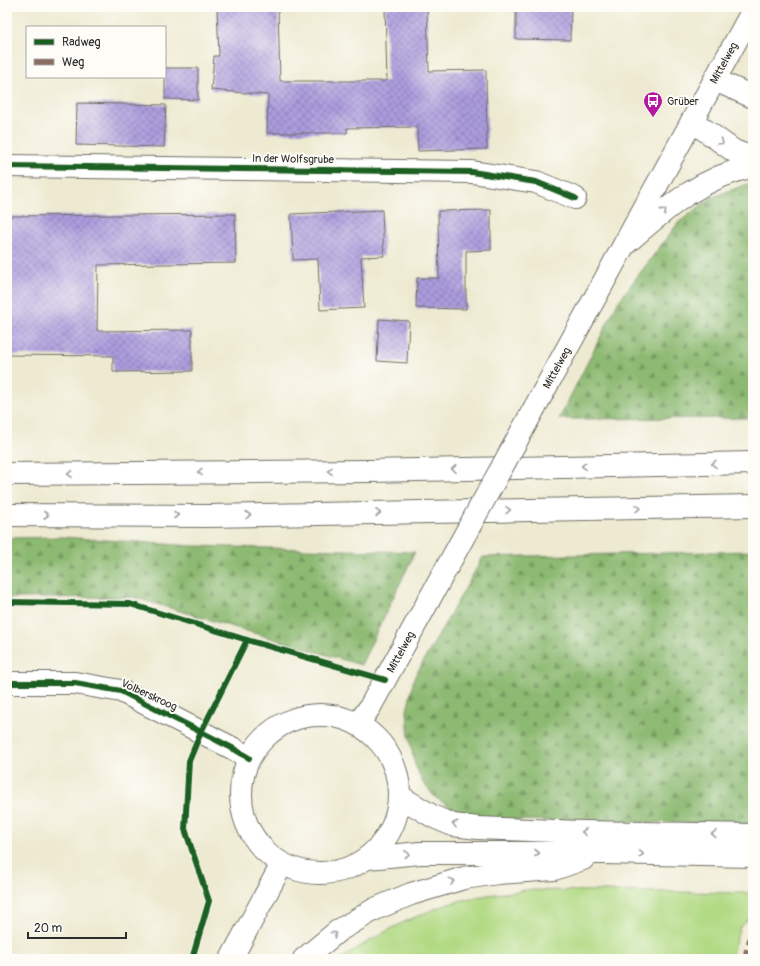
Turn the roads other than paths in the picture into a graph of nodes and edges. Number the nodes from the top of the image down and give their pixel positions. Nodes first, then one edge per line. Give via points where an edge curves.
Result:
1 (753, 10) edge
2 (715, 80) junction
3 (753, 97) edge
4 (692, 121) junction
5 (753, 158) edge
6 (7, 166) edge
7 (753, 166) edge
8 (575, 198) dead end
9 (624, 245) junction
10 (753, 463) edge
11 (7, 474) edge
12 (753, 506) edge
13 (7, 515) edge
14 (7, 683) edge
15 (358, 724) junction
16 (249, 758) junction
17 (399, 796) junction
18 (753, 835) edge
19 (602, 853) junction
20 (753, 856) edge
21 (368, 858) junction
22 (282, 864) junction
23 (231, 959) edge
24 (304, 959) edge

1 - 2 main road, Mittelweg
2 - 3 main road
2 - 4 main road, Mittelweg
4 -> 5 main road via 734,151
4 - 9 main road, Mittelweg
6 - 8 main road, In der Wolfsgrube via 472,172 536,182
9 -> 7 main road via 686,194 706,182
9 - 15 main road, Mittelweg, bridge via 370,707
10 -> 11 main road
13 -> 12 main road via 209,516
14 - 16 main road, Volberskroog via 75,683 121,691
15 - 16 main road via 327,715 296,718 269,733
15 - 17 main road via 370,732 389,754 395,768
16 - 22 main road via 240,792 247,826 267,854
18 -> 17 main road via 478,828 453,825
17 - 21 main road via 398,811 392,828 383,843
19 -> 20 main road
21 -> 19 main road via 420,853
24 -> 19 main road via 338,931 375,909 411,894 464,878 554,869
21 - 22 main road via 339,871 324,873 295,870
22 - 23 main road

